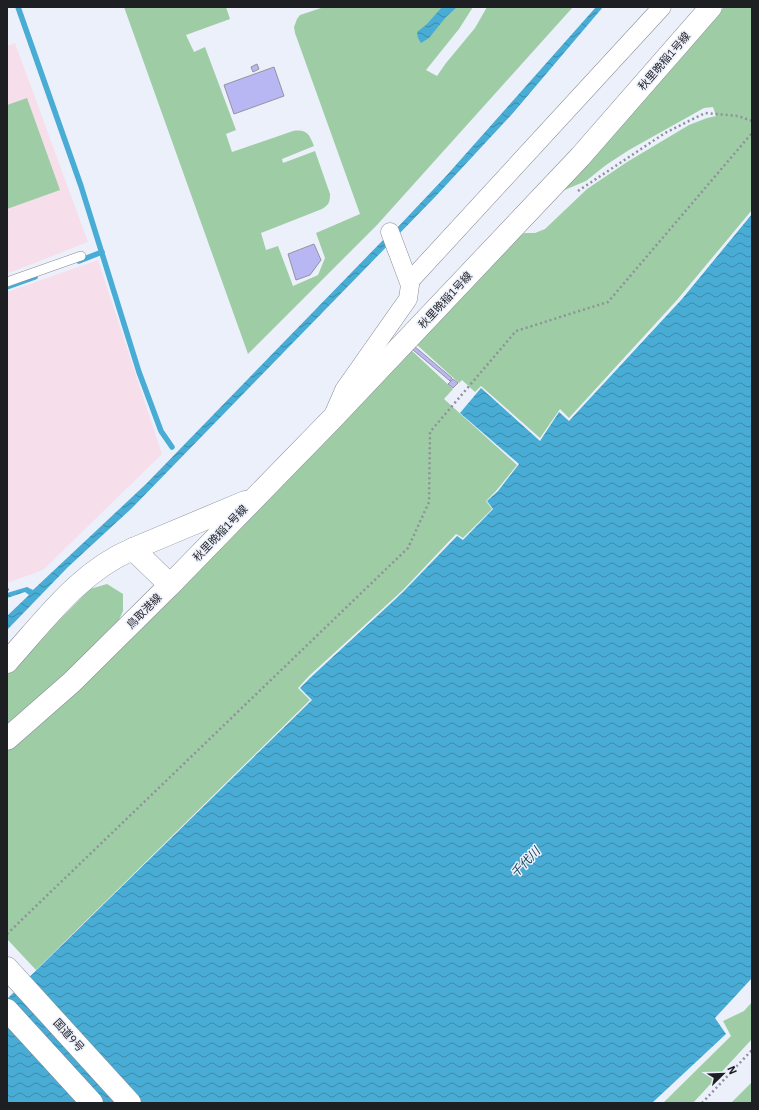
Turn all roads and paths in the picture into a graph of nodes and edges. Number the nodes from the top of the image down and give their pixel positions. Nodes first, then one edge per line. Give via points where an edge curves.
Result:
1 (662, 7) edge
2 (711, 7) edge
3 (752, 122) edge
4 (752, 133) edge
5 (571, 194) dead end
6 (390, 232) dead end
7 (82, 256) dead end
8 (7, 282) edge
9 (410, 282) junction
10 (332, 420) junction
11 (254, 498) junction
12 (133, 549) junction
13 (170, 585) junction
14 (11, 588) dead end
15 (7, 590) edge
16 (7, 662) edge
17 (7, 739) edge
18 (7, 934) edge
19 (7, 968) edge
20 (7, 1010) edge
21 (752, 1050) edge
22 (92, 1103) edge
23 (130, 1103) edge
24 (702, 1103) edge

1 - 9 street
2 - 10 main road, 秋里晩稲1号線 via 580,158
3 - 5 path via 738,116 705,113 665,133
4 - 18 path via 608,302 516,331 430,432 429,502 408,548
6 - 9 street
7 - 8 lane
9 - 10 street via 408,299 344,390
10 - 11 main road, 秋里晩稲1号線
11 - 12 main road
11 - 13 main road, 秋里晩稲1号線
12 - 13 main road, 鳥取港線
12 - 16 main road via 112,559 89,575
13 - 17 main road, 鳥取港線 via 72,682
14 - 15 path
19 - 23 main road, 国道9号
20 - 22 main road
21 - 24 path

